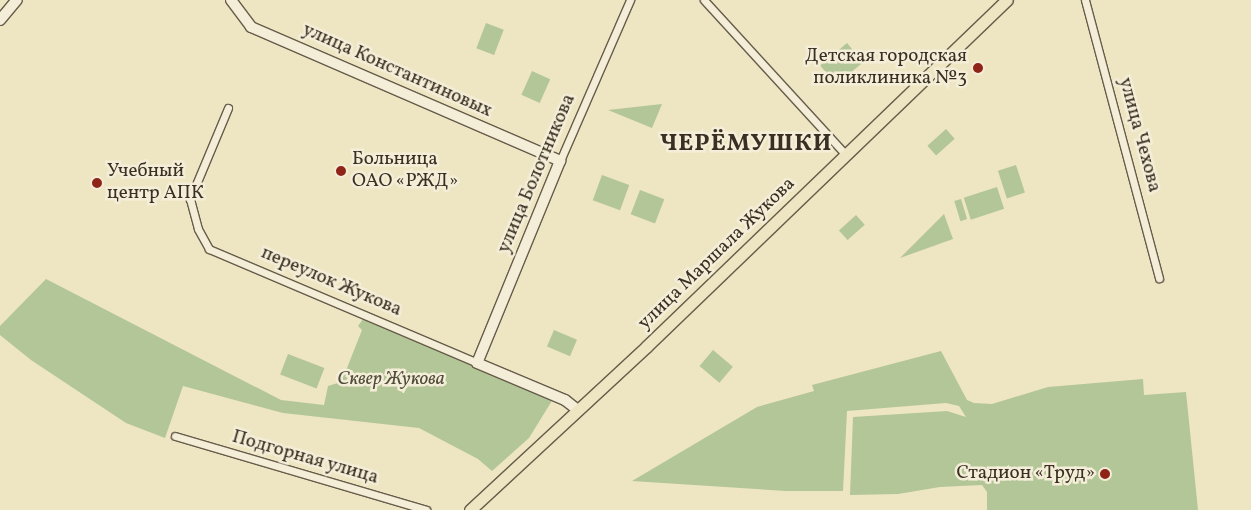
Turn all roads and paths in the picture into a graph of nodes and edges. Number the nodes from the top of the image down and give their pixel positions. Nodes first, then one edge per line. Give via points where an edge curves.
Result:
1 (17, 0) edge
2 (231, 0) edge
3 (630, 0) edge
4 (704, 0) edge
5 (1007, 0) edge
6 (1085, 0) edge
7 (0, 20) edge
8 (228, 108) dead end
9 (846, 155) junction
10 (560, 160) junction
11 (1159, 278) dead end
12 (477, 363) junction
13 (578, 410) junction
14 (175, 436) dead end
15 (426, 510) edge
16 (470, 510) edge

1 - 7 street
2 - 10 street, улица Константиновых via 251,27
3 - 10 street, улица Болотникова
4 - 9 street
5 - 9 main road, улица Маршала Жукова
6 - 11 street, улица Чехова
8 - 12 street, переулок Жукова via 190,199 198,229 209,249
9 - 13 main road, улица Маршала Жукова
10 - 12 street, улица Болотникова
12 - 13 street, переулок Жукова via 565,400
13 - 16 main road, улица Маршала Жукова
14 - 15 street, Подгорная улица

